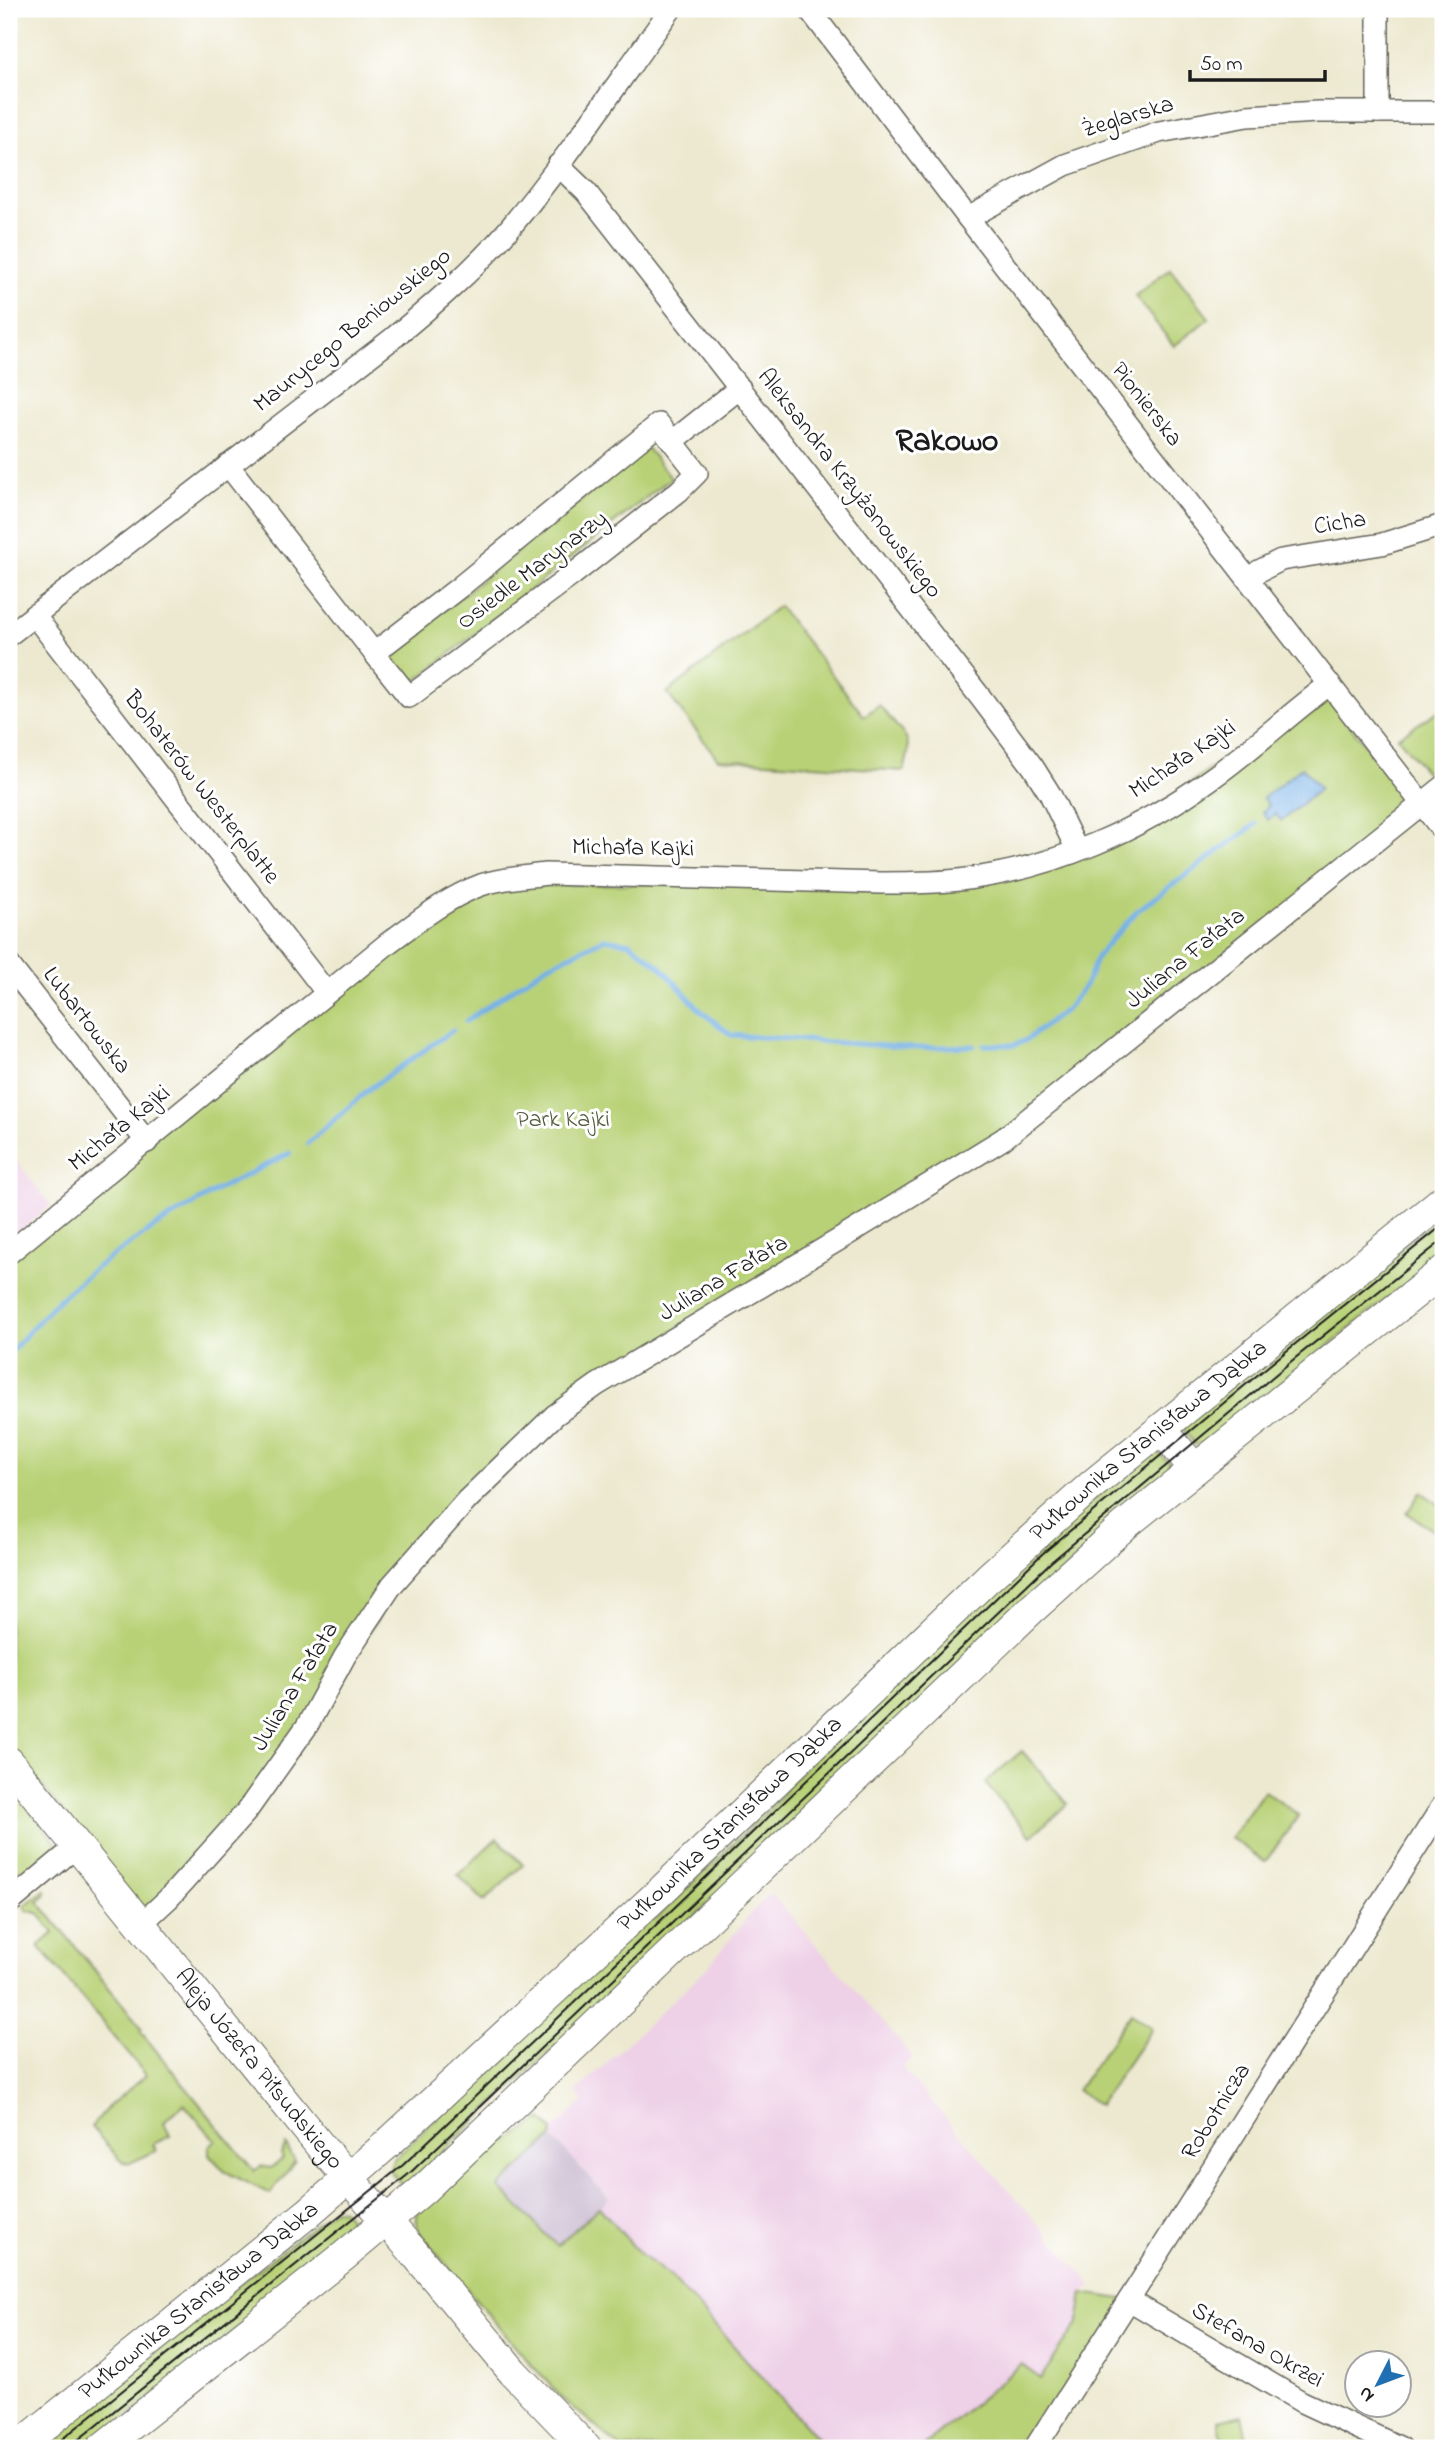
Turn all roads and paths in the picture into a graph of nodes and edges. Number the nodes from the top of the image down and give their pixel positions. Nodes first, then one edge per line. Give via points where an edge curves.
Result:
1 (671, 9) edge
2 (809, 9) edge
3 (1378, 9) edge
4 (1378, 112) junction
5 (1443, 112) edge
6 (558, 165) junction
7 (968, 218) junction
8 (740, 388) junction
9 (673, 441) junction
10 (228, 465) junction
11 (1443, 526) edge
12 (1248, 580) junction
13 (34, 615) junction
14 (9, 635) edge
15 (374, 653) junction
16 (1330, 684) junction
17 (1443, 787) edge
18 (1422, 804) junction
19 (1443, 831) edge
20 (1077, 850) junction
21 (9, 965) edge
22 (326, 992) junction
23 (147, 1142) junction
24 (1443, 1200) edge
25 (9, 1253) edge
26 (1443, 1271) edge
27 (1161, 1429) junction
28 (1195, 1469) junction
29 (9, 1762) edge
30 (1443, 1805) edge
31 (77, 1846) junction
32 (9, 1903) edge
33 (141, 1924) junction
34 (349, 2179) junction
35 (386, 2221) junction
36 (1129, 2300) junction
37 (513, 2372) junction
38 (17, 2448) edge
39 (102, 2448) edge
40 (586, 2448) edge
41 (609, 2448) edge
42 (1036, 2448) edge
43 (1401, 2448) edge

1 - 6 street, Maurycego Beniowskiego
2 - 7 street, Pionierska
3 - 4 street
4 - 5 street, Żeglarska
4 - 7 street, Żeglarska via 1239,116 1158,132 1065,165
6 - 8 street, Aleksandra Krzyżanowskiego via 586,192
6 - 10 street, Maurycego Beniowskiego via 508,229 445,295
7 - 12 street, Pionierska
8 - 9 street
8 - 20 street, Aleksandra Krzyżanowskiego via 1033,766
9 - 15 street, Osiedle Marynarzy via 659,424
9 - 15 street, Osiedle Marynarzy via 697,474 409,697
10 - 13 street, Maurycego Beniowskiego
10 - 15 street, Osiedle Marynarzy
11 - 12 street, Cicha via 1382,544 1281,560
12 - 16 street, Pionierska
13 - 14 street, Maurycego Beniowskiego
13 - 22 street, Bohaterów Westerplatte
16 - 18 street, Pionierska
16 - 20 street, Michała Kajki via 1212,778 1158,812
17 - 18 street, Juliana Fałata
18 - 19 street, Pionierska
18 - 33 street, Juliana Fałata via 984,1152 597,1385 555,1415 467,1500 392,1585 274,1775 187,1879
20 - 22 street, Michała Kajki via 997,874 928,883 585,874 509,878 445,902
21 - 23 street, Lubartowska
22 - 23 street, Michała Kajki
23 - 25 street, Michała Kajki
24 - 27 street, Pułkownika Stanisława Dąbka
26 - 28 street, Pułkownika Stanisława Dąbka
27 - 28 street
27 - 34 street, Pułkownika Stanisława Dąbka via 988,1578 661,1891
28 - 35 street, Pułkownika Stanisława Dąbka via 1033,1608
29 - 31 street, Aleja Józefa Piłsudskiego
30 - 36 street, Robotnicza
31 - 32 street
31 - 33 street, Aleja Józefa Piłsudskiego
33 - 34 street, Aleja Józefa Piłsudskiego
34 - 35 street, Aleja Józefa Piłsudskiego
34 - 38 street, Pułkownika Stanisława Dąbka
35 - 37 street, Aleja Józefa Piłsudskiego
35 - 39 street, Pułkownika Stanisława Dąbka
36 - 42 street, Robotnicza
36 - 43 street, Stefana Okrzei via 1302,2402
37 - 40 street, Aleja Józefa Piłsudskiego
37 - 41 street, Aleja Józefa Piłsudskiego

